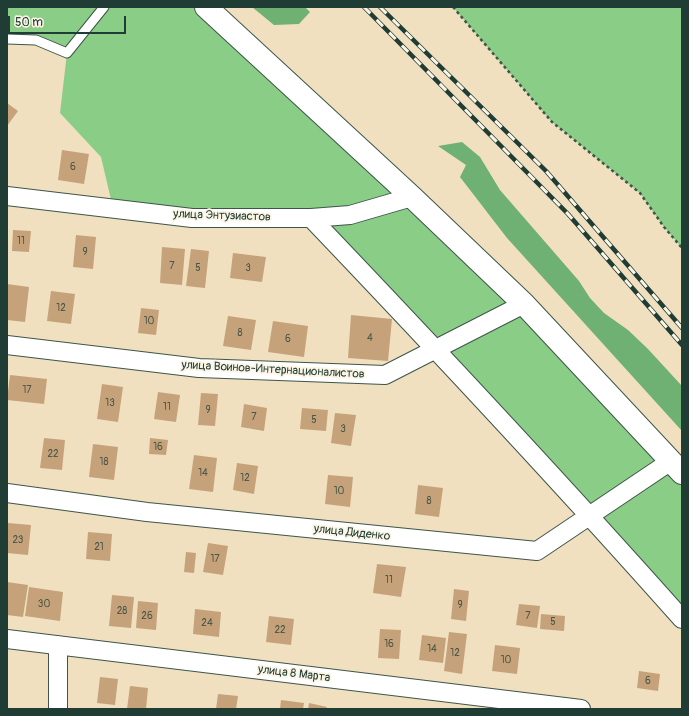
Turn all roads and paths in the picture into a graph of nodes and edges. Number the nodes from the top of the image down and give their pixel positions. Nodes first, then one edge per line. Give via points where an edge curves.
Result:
1 (107, 7) edge
2 (206, 7) edge
3 (453, 7) edge
4 (7, 39) edge
5 (7, 196) edge
6 (412, 197) junction
7 (311, 218) junction
8 (682, 248) edge
9 (524, 304) junction
10 (7, 345) edge
11 (436, 349) junction
12 (676, 467) edge
13 (7, 493) edge
14 (590, 516) junction
15 (682, 619) edge
16 (7, 639) edge
17 (58, 646) junction
18 (58, 709) edge
19 (581, 709) edge

1 - 4 lane via 68,53 36,40
2 - 6 street
3 - 8 path via 552,122 640,193
5 - 7 street, улица Энтузиастов via 192,218
6 - 7 street, улица Энтузиастов via 350,215
6 - 9 street
7 - 11 street
9 - 11 street, улица Воинов-Интернационалистов
9 - 12 street
10 - 11 street, улица Воинов-Интернационалистов via 199,368 385,374
11 - 14 street
12 - 14 street, улица Диденко
13 - 14 street, улица Диденко via 147,512 537,551
14 - 15 street
16 - 17 street, улица 8 Марта
17 - 18 street
17 - 19 street, улица 8 Марта

